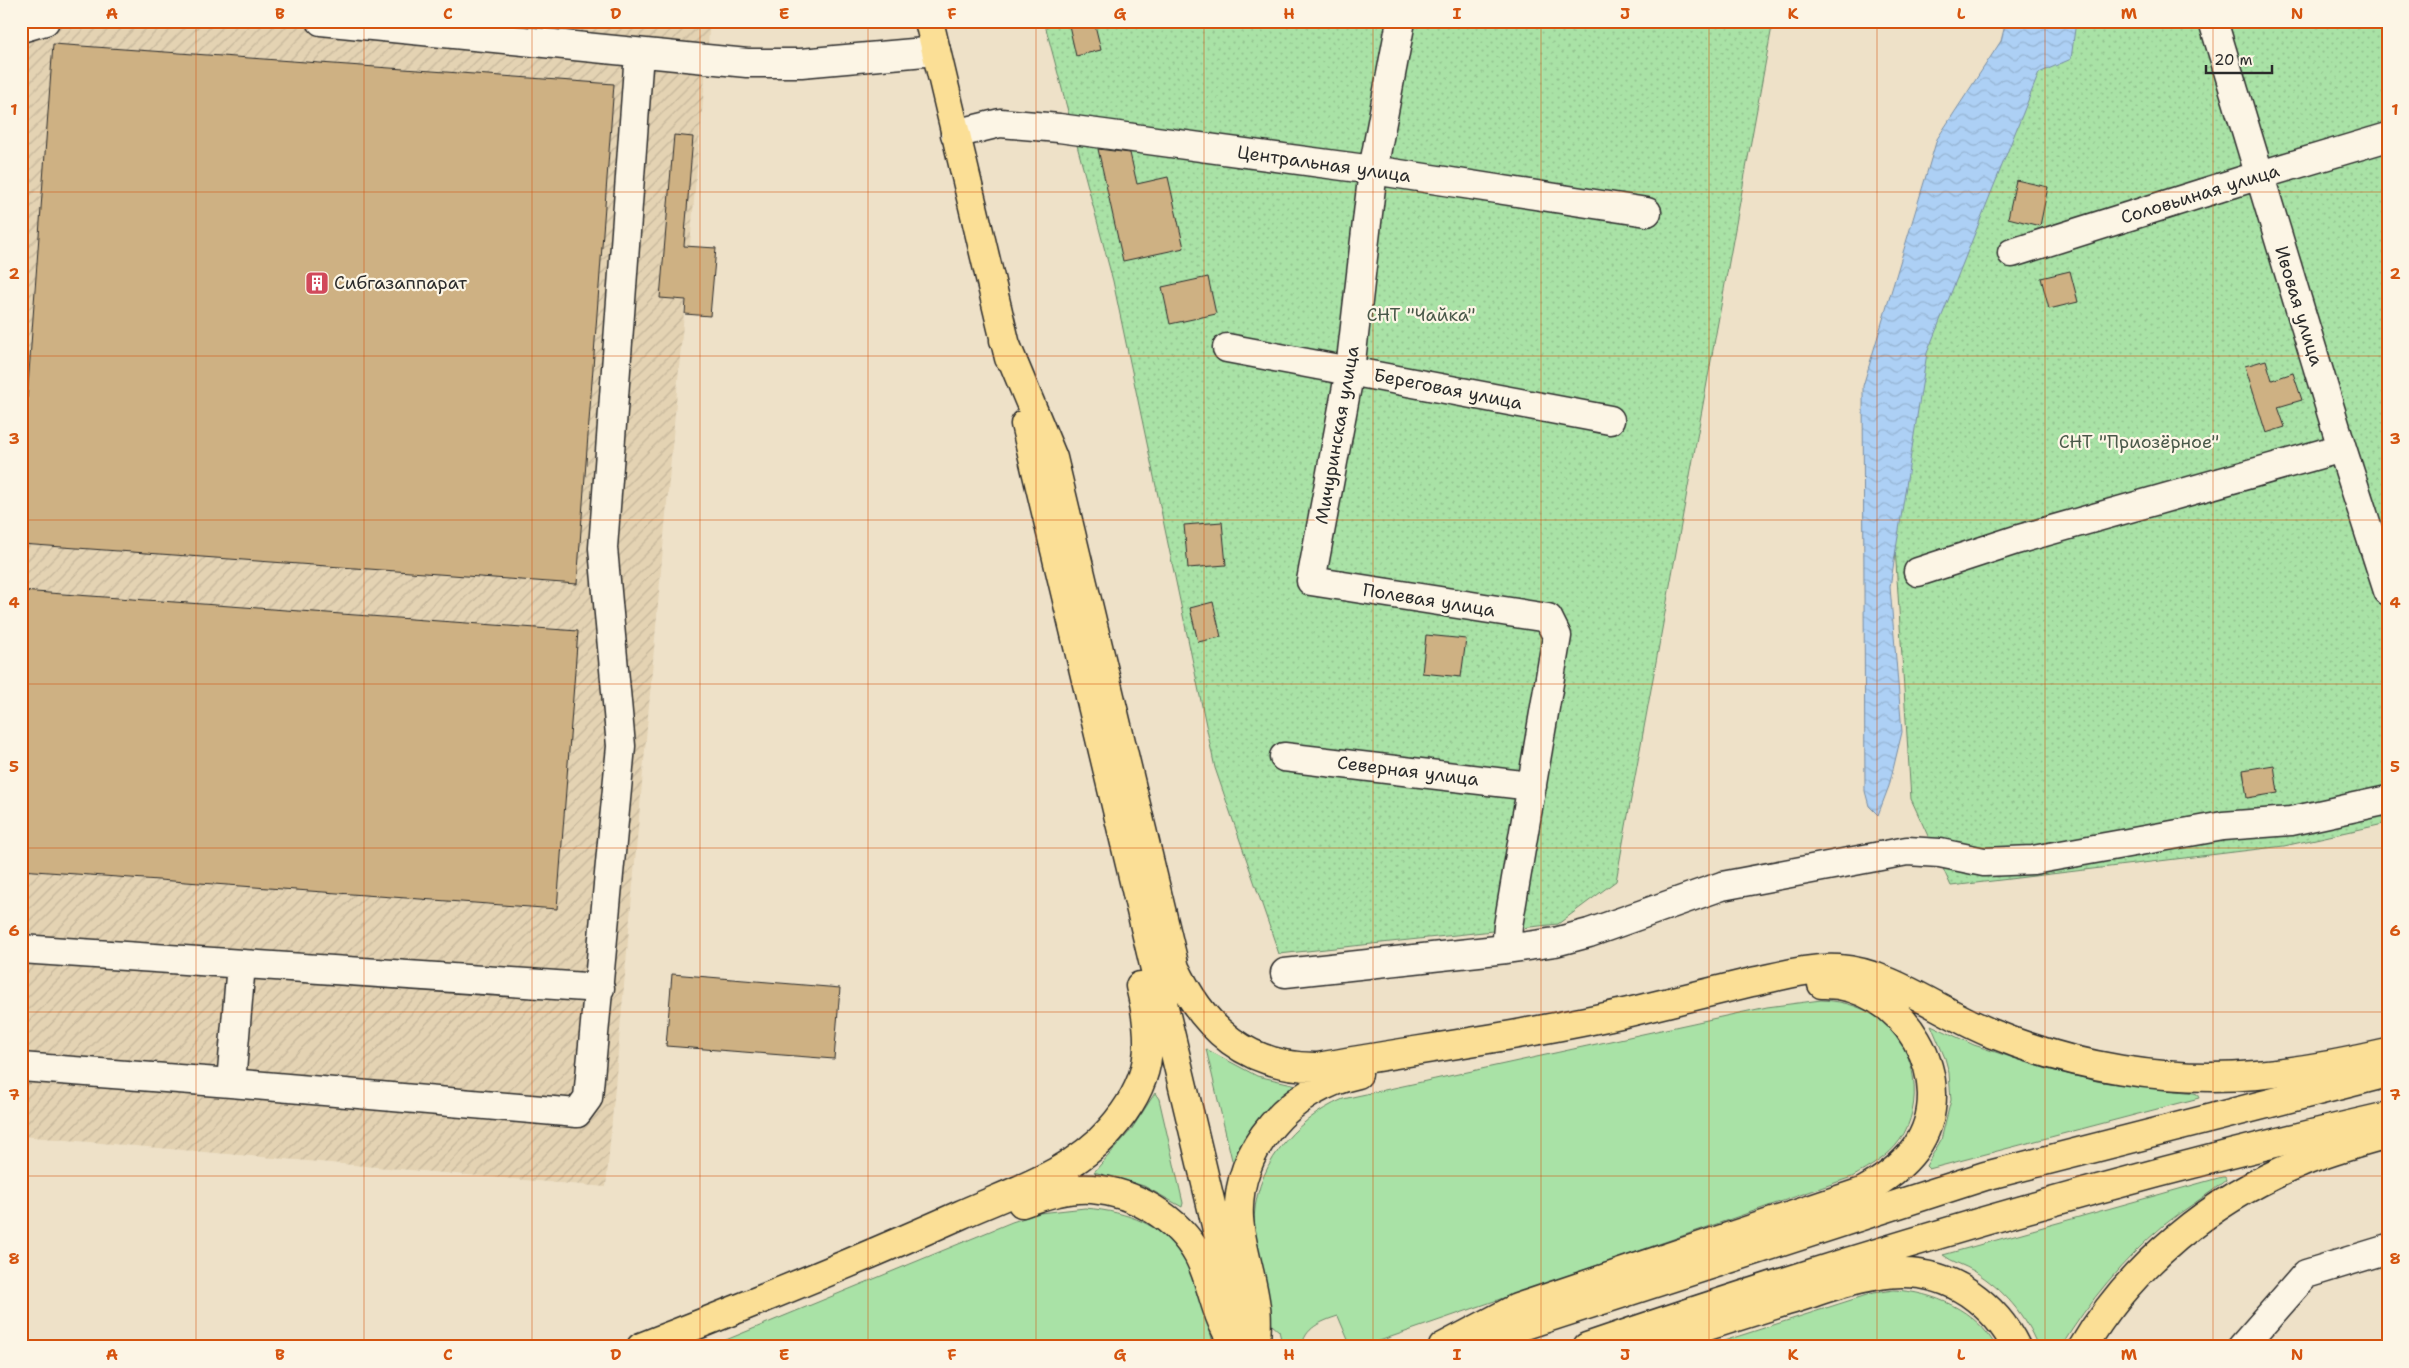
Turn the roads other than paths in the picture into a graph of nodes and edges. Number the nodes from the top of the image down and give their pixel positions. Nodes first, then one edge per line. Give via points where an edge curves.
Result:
1 (45, 21) edge
2 (321, 21) edge
3 (929, 21) edge
4 (1401, 21) edge
5 (2213, 21) edge
6 (386, 24) edge
7 (21, 28) edge
8 (936, 51) junction
9 (640, 53) junction
10 (955, 134) junction
11 (2388, 137) edge
12 (1373, 170) junction
13 (2260, 175) junction
14 (1647, 212) dead end
15 (2012, 253) dead end
16 (1004, 340) junction
17 (1226, 348) dead end
18 (1350, 370) junction
19 (1610, 420) dead end
20 (2342, 448) junction
21 (1918, 572) dead end
22 (1311, 581) joint
23 (2388, 591) edge
24 (1284, 757) dead end
25 (1532, 786) junction
26 (2388, 800) edge
27 (21, 949) edge
28 (1506, 949) junction
29 (242, 964) junction
30 (1285, 973) dead end
31 (600, 988) junction
32 (1625, 1013) junction
33 (1516, 1034) junction
34 (2388, 1053) edge
35 (21, 1068) edge
36 (2388, 1073) edge
37 (231, 1083) junction
38 (2388, 1116) edge
39 (2388, 1134) edge
40 (2388, 1249) edge
41 (876, 1253) junction
42 (707, 1321) junction
43 (641, 1347) edge
44 (661, 1347) edge
45 (1234, 1347) edge
46 (1245, 1347) edge
47 (1256, 1347) edge
48 (1443, 1347) edge
49 (1457, 1347) edge
50 (1587, 1347) edge
51 (1643, 1347) edge
52 (2016, 1347) edge
53 (2083, 1347) edge
54 (2242, 1347) edge

1 - 7 street
2 - 6 street
3 - 8 main road
4 - 12 street, Мичуринская улица
5 - 13 street, Ивовая улица
6 - 9 street
8 - 9 street via 801,63 747,63
8 - 10 main road
9 - 31 street via 603,548 621,746
10 - 12 street, Центральная улица via 1000,123 1059,128
10 - 16 main road
11 - 13 street, Соловьиная улица
12 - 14 street, Центральная улица
12 - 18 street, Мичуринская улица
13 - 15 street, Соловьиная улица
13 - 20 street, Ивовая улица
16 - 33 main road via 1053,458 1176,968 1189,997 1202,1015 1241,1048 1274,1062 1303,1067
16 - 41 main road via 1019,477 1145,1007 1150,1036 1149,1054 1124,1112 1104,1136 1073,1162
16 - 46 main road
17 - 18 street, Береговая улица
18 - 19 street, Береговая улица
18 - 22 street, Мичуринская улица
20 - 21 street via 2016,540
20 - 23 street, Ивовая улица
22 - 25 street, Полевая улица via 1548,618 1557,636
24 - 25 street, Северная улица
25 - 28 street
26 - 28 street via 2291,821 2222,826 2033,860 1984,862 1940,853 1907,851 1722,886 1589,933
27 - 29 street
28 - 30 street
29 - 31 street
29 - 37 street
31 - 37 street via 588,1098 577,1113
32 - 33 main road
32 - 34 main road via 1793,973 1838,968 1876,975 1956,1018 2007,1040 2115,1067 2192,1076 2245,1076 2291,1072
32 - 48 main road via 1808,985 1825,984 1856,990 1889,1007 1918,1040 1932,1093 1924,1130 1916,1147 1895,1171 1862,1192 1517,1308
33 - 47 main road via 1446,1054 1346,1076 1304,1096 1276,1120 1263,1136 1246,1169 1239,1206 1257,1310
35 - 37 street
36 - 49 main road via 1985,1176
38 - 50 main road via 1996,1216 1709,1305
39 - 53 main road via 2301,1163 2263,1180 2207,1215 2138,1274
40 - 54 street via 2306,1274
41 - 42 main road
41 - 45 main road via 940,1234 1037,1197 1075,1190 1106,1191 1155,1210 1189,1242 1208,1275 1220,1320
42 - 43 main road
42 - 44 main road
51 - 52 main road via 1859,1279 1902,1272 1923,1273 1962,1288 1997,1317

